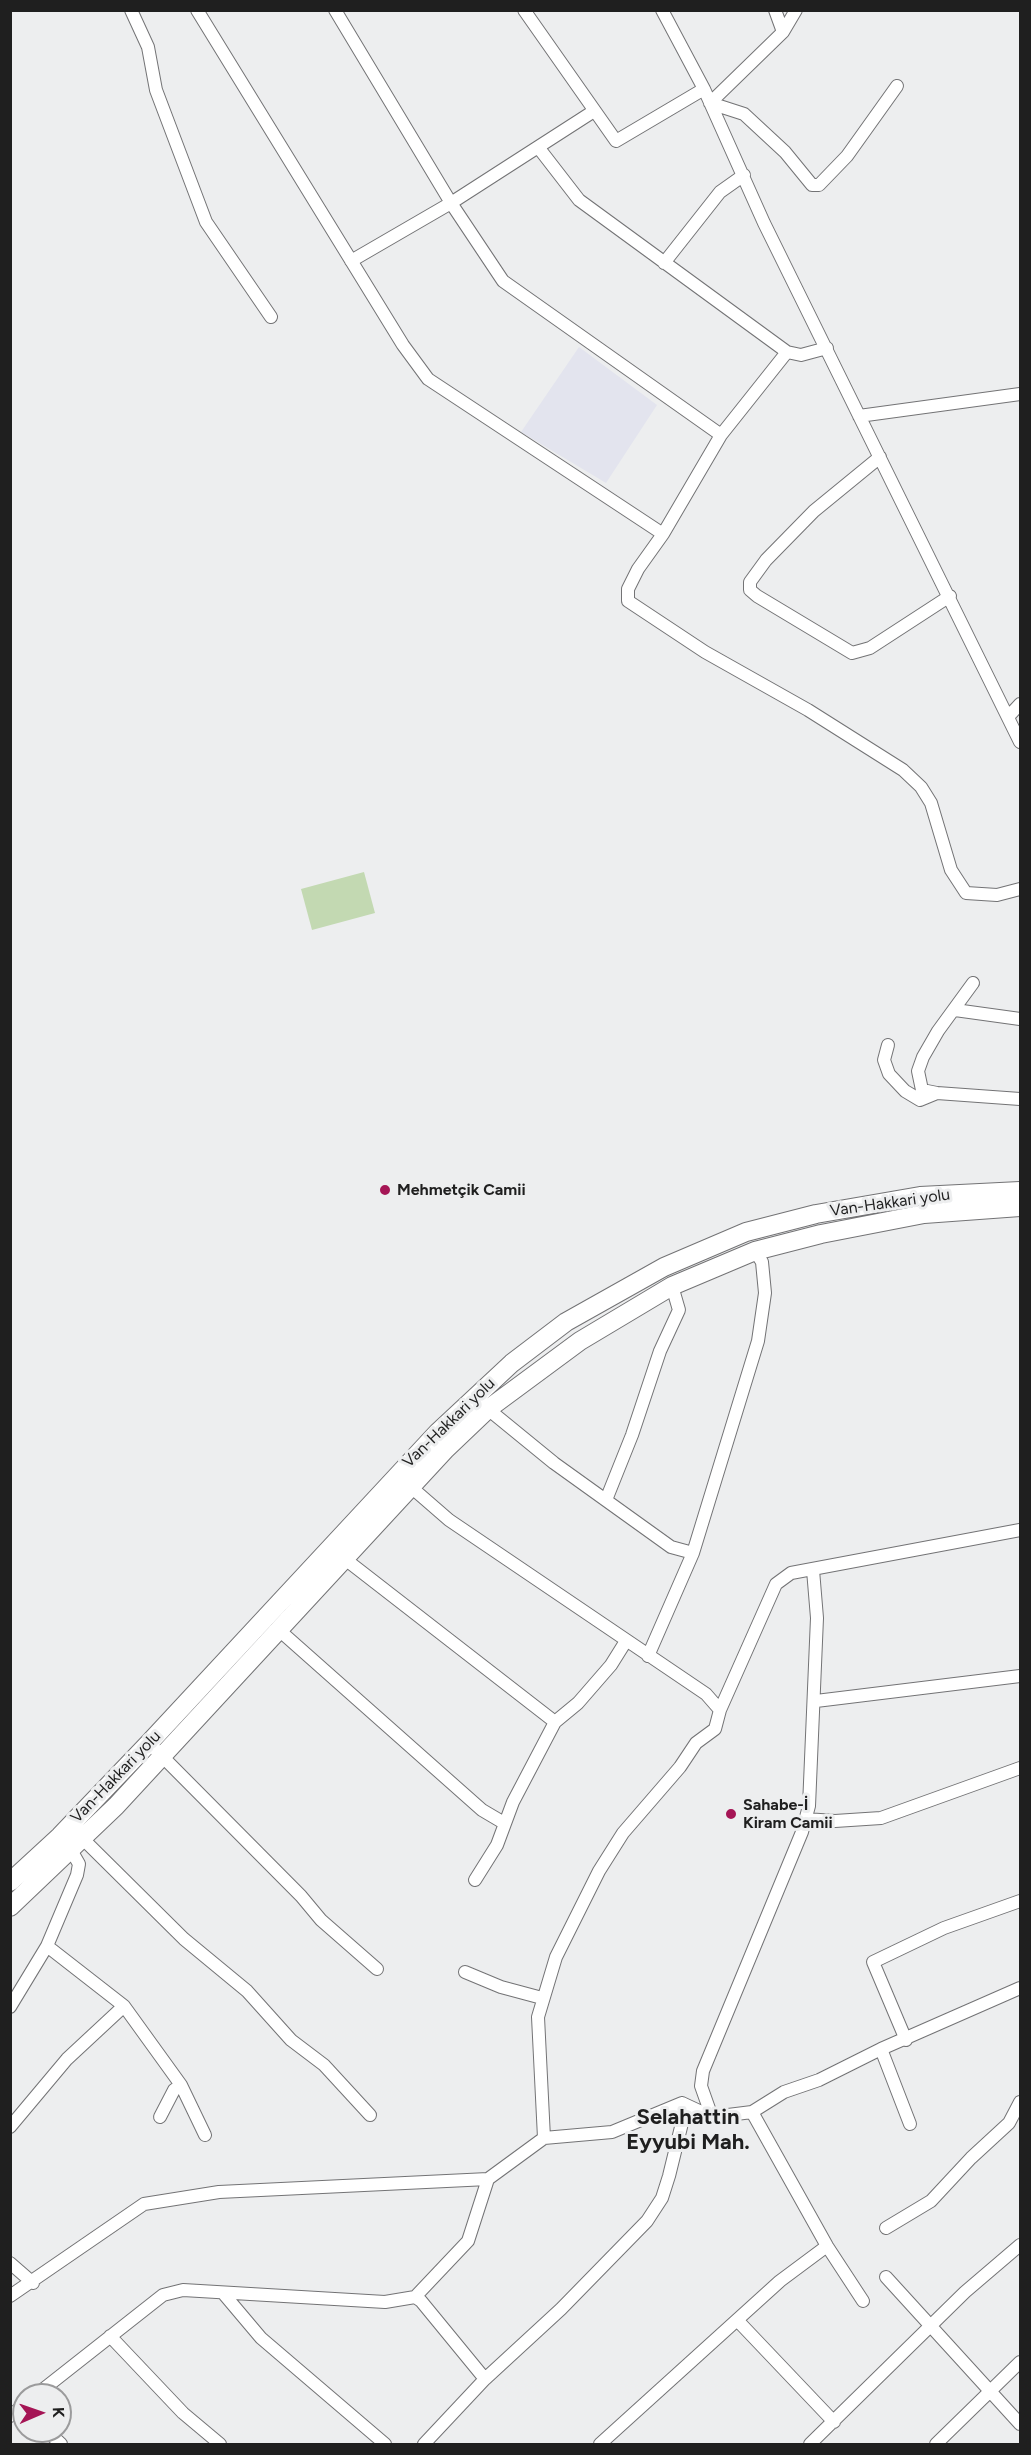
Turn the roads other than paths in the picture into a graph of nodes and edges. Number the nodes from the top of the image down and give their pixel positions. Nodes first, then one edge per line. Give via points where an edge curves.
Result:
1 (131, 10) edge
2 (198, 10) edge
3 (335, 10) edge
4 (524, 10) edge
5 (662, 10) edge
6 (775, 10) edge
7 (796, 10) edge
8 (783, 32) junction
9 (897, 86) dead end
10 (704, 89) junction
11 (710, 103) junction
12 (594, 111) junction
13 (538, 147) junction
14 (744, 175) junction
15 (451, 203) junction
16 (351, 261) junction
17 (664, 263) junction
18 (272, 317) dead end
19 (827, 348) junction
20 (787, 352) junction
21 (1020, 394) edge
22 (859, 416) junction
23 (721, 435) junction
24 (880, 458) junction
25 (663, 534) junction
26 (950, 596) junction
27 (1020, 704) edge
28 (1008, 717) junction
29 (1020, 742) edge
30 (1020, 889) edge
31 (973, 983) dead end
32 (955, 1010) junction
33 (1020, 1019) edge
34 (888, 1046) dead end
35 (937, 1094) junction
36 (1020, 1099) edge
37 (1020, 1191) edge
38 (922, 1205) junction
39 (1020, 1207) edge
40 (755, 1251) junction
41 (672, 1286) junction
42 (566, 1322) junction
43 (580, 1341) junction
44 (472, 1398) junction
45 (488, 1409) junction
46 (411, 1487) junction
47 (606, 1500) junction
48 (1020, 1530) edge
49 (693, 1553) junction
50 (345, 1559) junction
51 (813, 1570) junction
52 (279, 1630) junction
53 (626, 1641) junction
54 (648, 1656) junction
55 (1020, 1676) edge
56 (816, 1701) junction
57 (720, 1710) junction
58 (555, 1722) junction
59 (156, 1750) junction
60 (1020, 1768) edge
61 (805, 1819) junction
62 (504, 1824) junction
63 (77, 1844) junction
64 (475, 1880) dead end
65 (10, 1882) edge
66 (1020, 1900) edge
67 (10, 1906) edge
68 (47, 1946) junction
69 (376, 1969) dead end
70 (465, 1972) dead end
71 (1020, 1988) edge
72 (542, 1998) junction
73 (124, 2006) junction
74 (10, 2007) edge
75 (906, 2040) junction
76 (881, 2049) junction
77 (181, 2085) junction
78 (1020, 2102) edge
79 (682, 2103) junction
80 (752, 2112) junction
81 (370, 2115) dead end
82 (159, 2116) dead end
83 (712, 2117) junction
84 (910, 2124) dead end
85 (10, 2127) edge
86 (206, 2135) dead end
87 (544, 2138) junction
88 (488, 2179) junction
89 (886, 2228) dead end
90 (1020, 2245) edge
91 (827, 2246) junction
92 (10, 2263) edge
93 (886, 2277) dead end
94 (33, 2283) junction
95 (223, 2293) junction
96 (10, 2296) edge
97 (415, 2297) junction
98 (862, 2301) dead end
99 (738, 2321) junction
100 (931, 2327) junction
101 (110, 2336) junction
102 (1020, 2362) edge
103 (485, 2379) junction
104 (51, 2383) edge
105 (988, 2392) junction
106 (834, 2422) junction
107 (1020, 2424) edge
108 (220, 2445) edge
109 (385, 2445) edge
110 (424, 2445) edge
111 (600, 2445) edge
112 (810, 2445) edge
113 (936, 2445) edge

1 - 18 street via 148,47 156,90 206,222
2 - 16 street
3 - 15 street
4 - 12 street
5 - 10 street
6 - 8 street
7 - 8 street
8 - 11 street
9 - 11 street via 847,156 819,185 812,185 785,152 744,114
10 - 11 street
10 - 12 street via 616,141
11 - 14 street
12 - 13 street
13 - 15 street
13 - 17 street via 579,200
14 - 17 street via 720,192
14 - 19 street
15 - 16 street
15 - 23 street via 503,281
16 - 25 street via 428,378
17 - 20 street
19 - 20 street via 801,355
19 - 22 street
20 - 23 street
21 - 22 street
22 - 24 street
23 - 25 street
24 - 26 street
24 - 26 street via 806,519 766,560 750,582 750,590 852,653 870,648
25 - 30 street via 638,569 628,589 628,601 705,652 903,770 931,803 951,870 966,893 997,896
26 - 28 street
27 - 28 street
28 - 29 street
31 - 32 street
32 - 33 street
32 - 35 street via 938,1030 918,1071 922,1090
34 - 35 street via 884,1060 889,1074 905,1090 920,1100
35 - 36 street
37 - 38 highway, Van-Hakkari yolu
38 - 39 highway
38 - 40 highway
38 - 42 highway, Van-Hakkari yolu via 816,1214 746,1232 664,1267
40 - 41 highway
40 - 49 street via 762,1262 765,1293 758,1341
41 - 43 highway
41 - 47 street via 679,1310 660,1351
42 - 43 highway
42 - 44 highway, Van-Hakkari yolu
43 - 45 highway
44 - 45 street
44 - 59 highway, Van-Hakkari yolu via 399,1473
45 - 46 highway
45 - 47 street
46 - 50 highway
46 - 53 street via 449,1520
47 - 49 street via 671,1547
48 - 51 street
49 - 54 street
50 - 52 highway
50 - 58 street
51 - 56 street
51 - 57 street via 792,1573 776,1584
52 - 59 highway
52 - 62 street via 482,1810
53 - 54 street
53 - 58 street via 578,1703
54 - 57 street via 706,1694
55 - 56 street
56 - 61 street via 813,1766
57 - 72 street via 715,1729 696,1743 623,1833 599,1871 556,1957
58 - 62 street
59 - 63 highway
59 - 65 highway, Van-Hakkari yolu
59 - 69 street via 321,1920
60 - 61 street via 881,1818
61 - 83 street via 703,2071 701,2086
62 - 64 street via 497,1845
63 - 67 highway
63 - 68 street via 77,1875
63 - 81 street via 247,1991 291,2040 324,2065
66 - 75 street via 944,1928 873,1962
68 - 73 street
68 - 74 street
70 - 72 street
71 - 75 street
72 - 87 street via 538,2017
73 - 77 street
73 - 85 street via 67,2059
75 - 76 street
76 - 80 street via 819,2080 784,2092
76 - 84 street
77 - 82 street
77 - 86 street
78 - 89 street via 1009,2123 931,2201
79 - 83 street
79 - 87 street via 612,2132
79 - 103 street via 682,2123 669,2176 662,2198 647,2221
80 - 83 street
80 - 91 street
87 - 88 street
88 - 94 street via 219,2192 144,2204
88 - 97 street via 468,2241
90 - 100 street
91 - 98 street
91 - 99 street via 780,2281
92 - 94 street
93 - 100 street
94 - 96 street
95 - 97 street via 386,2302
95 - 101 street via 183,2290 163,2295
95 - 109 street via 261,2338
97 - 103 street
99 - 106 street
99 - 111 street
100 - 105 street
100 - 106 street
101 - 104 street
101 - 108 street via 183,2413
102 - 105 street
103 - 110 street
105 - 107 street
105 - 113 street
106 - 112 street

